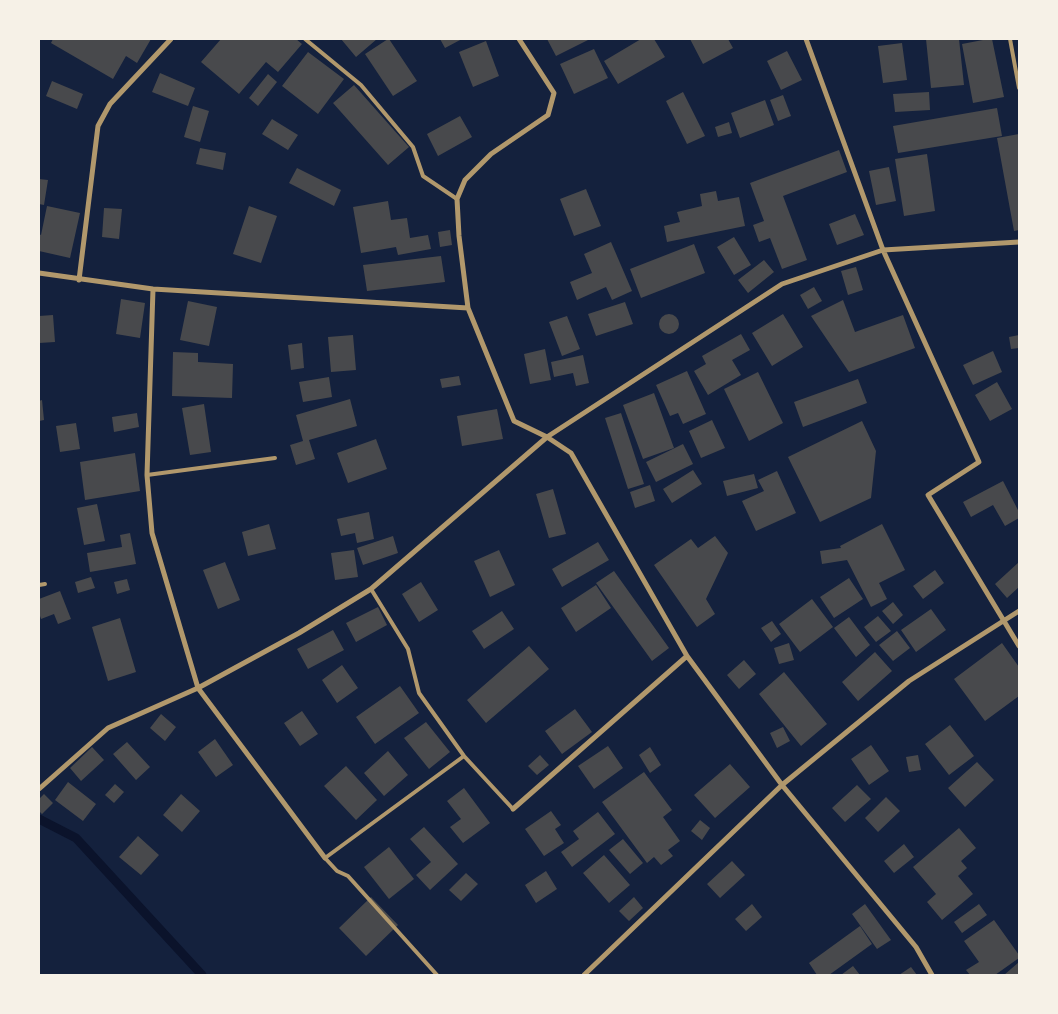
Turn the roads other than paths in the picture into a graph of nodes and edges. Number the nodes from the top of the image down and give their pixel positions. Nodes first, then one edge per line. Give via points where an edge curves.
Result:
1 (171, 39) edge
2 (306, 39) edge
3 (519, 39) edge
4 (806, 39) edge
5 (1010, 39) edge
6 (1019, 88) edge
7 (457, 198) junction
8 (1019, 242) edge
9 (883, 250) junction
10 (39, 273) edge
11 (79, 280) junction
12 (153, 289) junction
13 (468, 308) junction
14 (546, 438) junction
15 (275, 458) dead end
16 (147, 475) junction
17 (45, 584) dead end
18 (39, 585) edge
19 (371, 589) junction
20 (1019, 611) edge
21 (1003, 621) junction
22 (1019, 646) edge
23 (688, 656) junction
24 (198, 688) junction
25 (464, 756) junction
26 (782, 785) junction
27 (39, 789) edge
28 (513, 809) joint
29 (325, 858) junction
30 (437, 975) edge
31 (584, 975) edge
32 (932, 975) edge

1 - 11 street via 110,104 98,126
2 - 7 lane via 361,85 413,147 423,176
3 - 7 street via 554,92 548,115 491,154 464,180
4 - 9 street
5 - 6 lane
7 - 13 street
8 - 9 street
9 - 14 street via 782,284
9 - 21 street via 979,462 928,495
10 - 11 street
11 - 12 street
12 - 13 street
12 - 16 street
13 - 14 street via 514,421
14 - 19 street
14 - 23 street via 571,453
15 - 16 lane
16 - 24 street via 152,534
17 - 18 lane
19 - 24 street
19 - 25 lane via 408,649 420,693
20 - 21 street
21 - 22 street
21 - 26 street via 909,681
23 - 26 street
23 - 28 street
24 - 27 street via 108,728
24 - 29 street
25 - 28 lane
25 - 29 lane
26 - 31 street
26 - 32 street via 916,947
29 - 30 lane via 337,871 348,876

